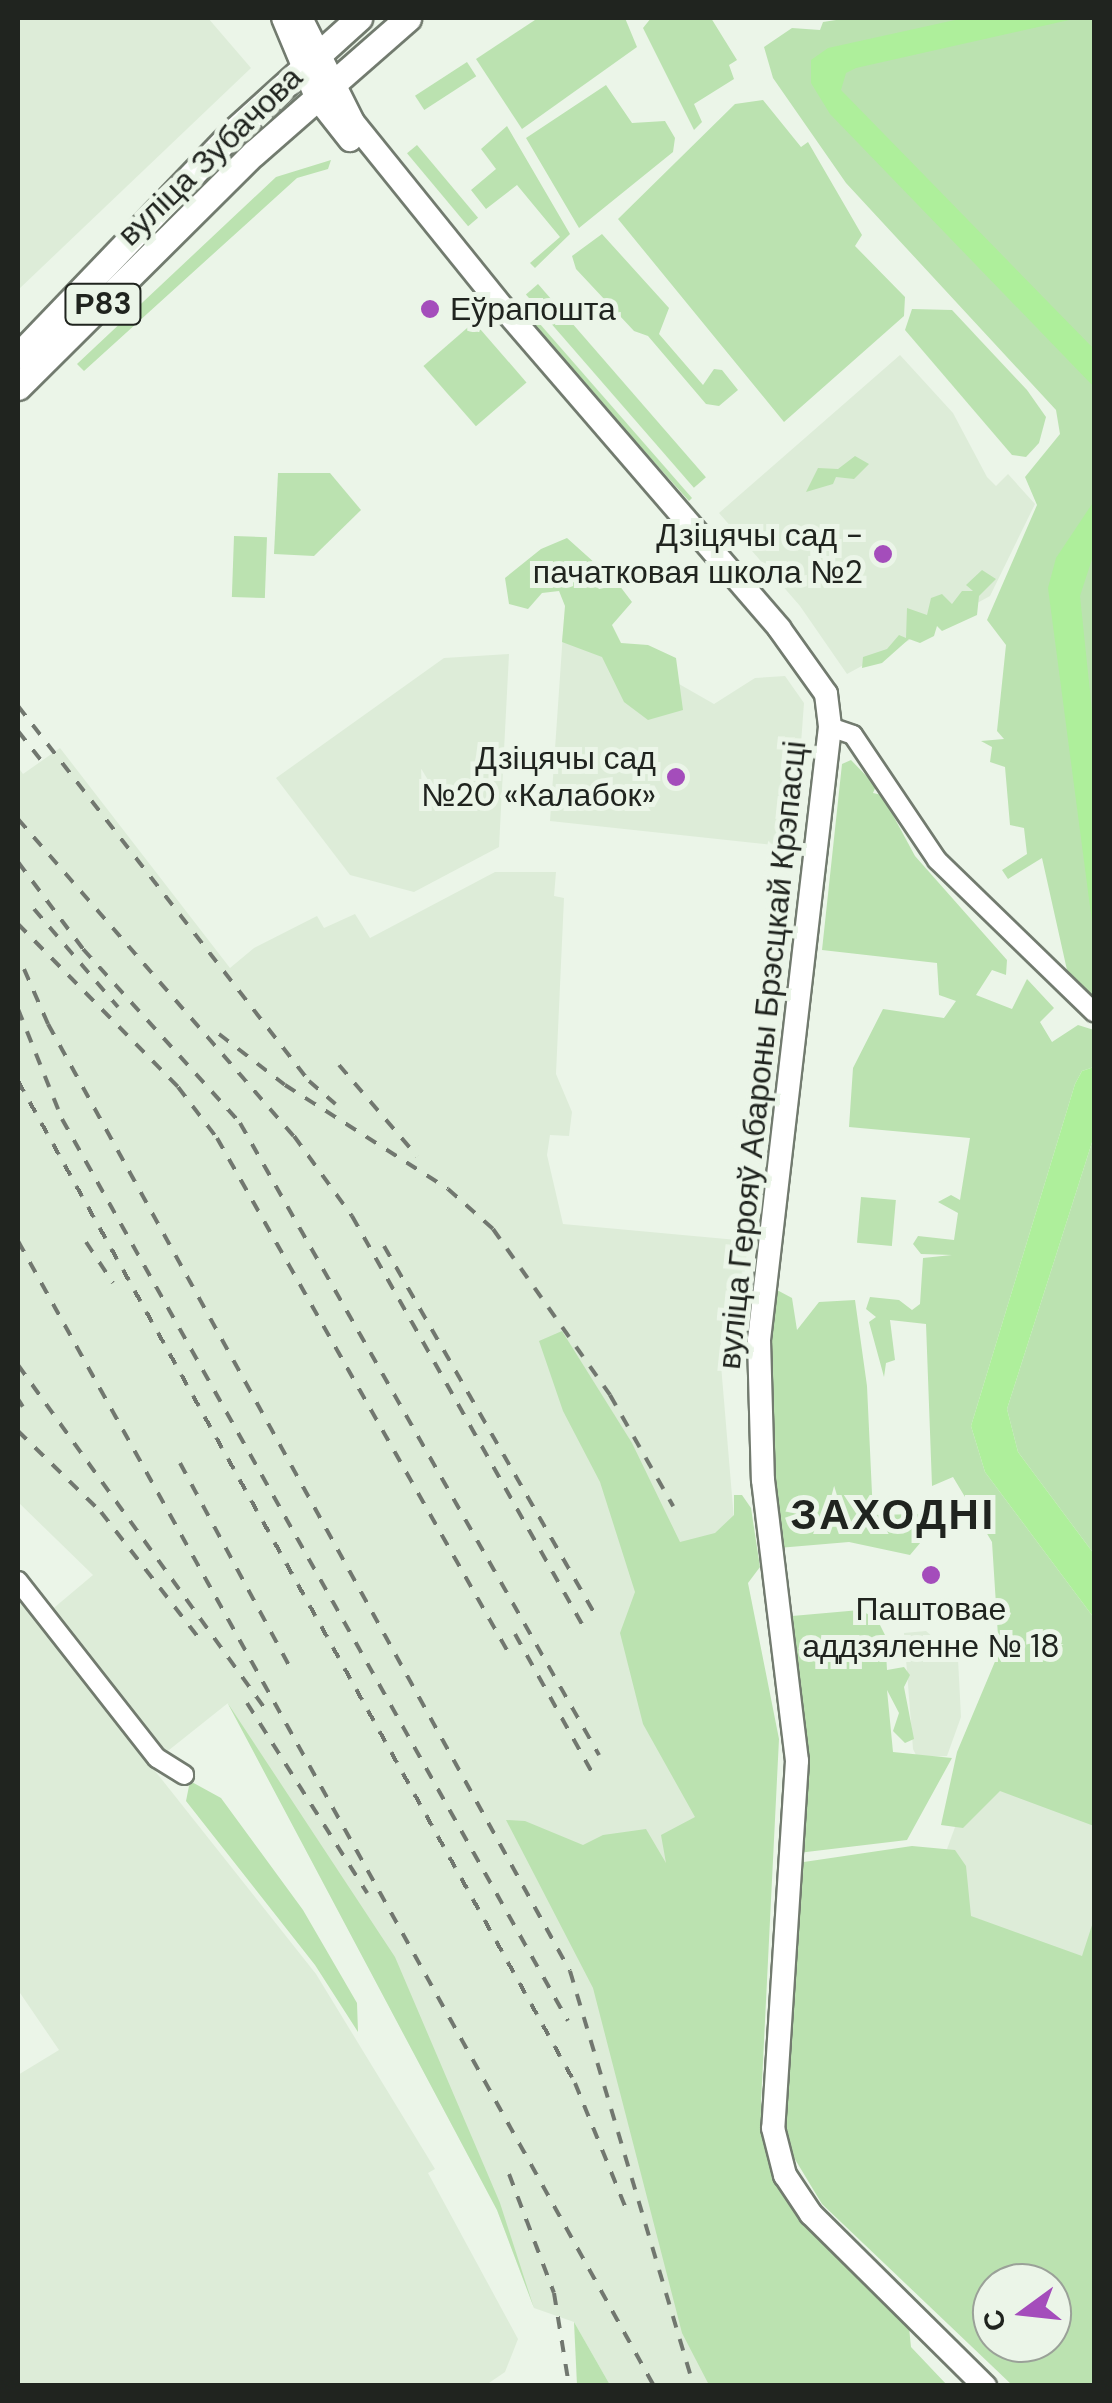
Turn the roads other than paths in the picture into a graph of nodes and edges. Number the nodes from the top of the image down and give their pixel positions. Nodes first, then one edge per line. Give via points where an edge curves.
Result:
1 (283, 18) edge
2 (302, 18) edge
3 (358, 18) edge
4 (408, 18) edge
5 (307, 61) junction
6 (323, 91) junction
7 (18, 356) edge
8 (18, 387) edge
9 (830, 726) junction
10 (1094, 1012) edge
11 (18, 1580) edge
12 (184, 1774) dead end
13 (985, 2386) edge

1 - 5 main road, вуліца Герояў Абароны Брэсцкай Крэпасці
2 - 5 main road, вуліца Герояў Абароны Брэсцкай Крэпасці
3 - 5 highway, вуліца Зубачова / Р83
4 - 6 highway, вуліца Зубачова / Р83
5 - 6 main road, вуліца Герояў Абароны Брэсцкай Крэпасці
5 - 7 highway, вуліца Зубачова / Р83
6 - 8 highway, вуліца Зубачова / Р83
6 - 9 main road, вуліца Герояў Абароны Брэсцкай Крэпасці via 408,208 503,308 792,645 826,694
9 - 10 street, вуліца Герояў Абароны Брэсцкай Крэпасці via 853,735 938,860
9 - 13 main road, вуліца Герояў Абароны Брэсцкай Крэпасці via 759,1340 762,1480 797,1761 773,2128 785,2176 803,2204
11 - 12 street via 158,1758

